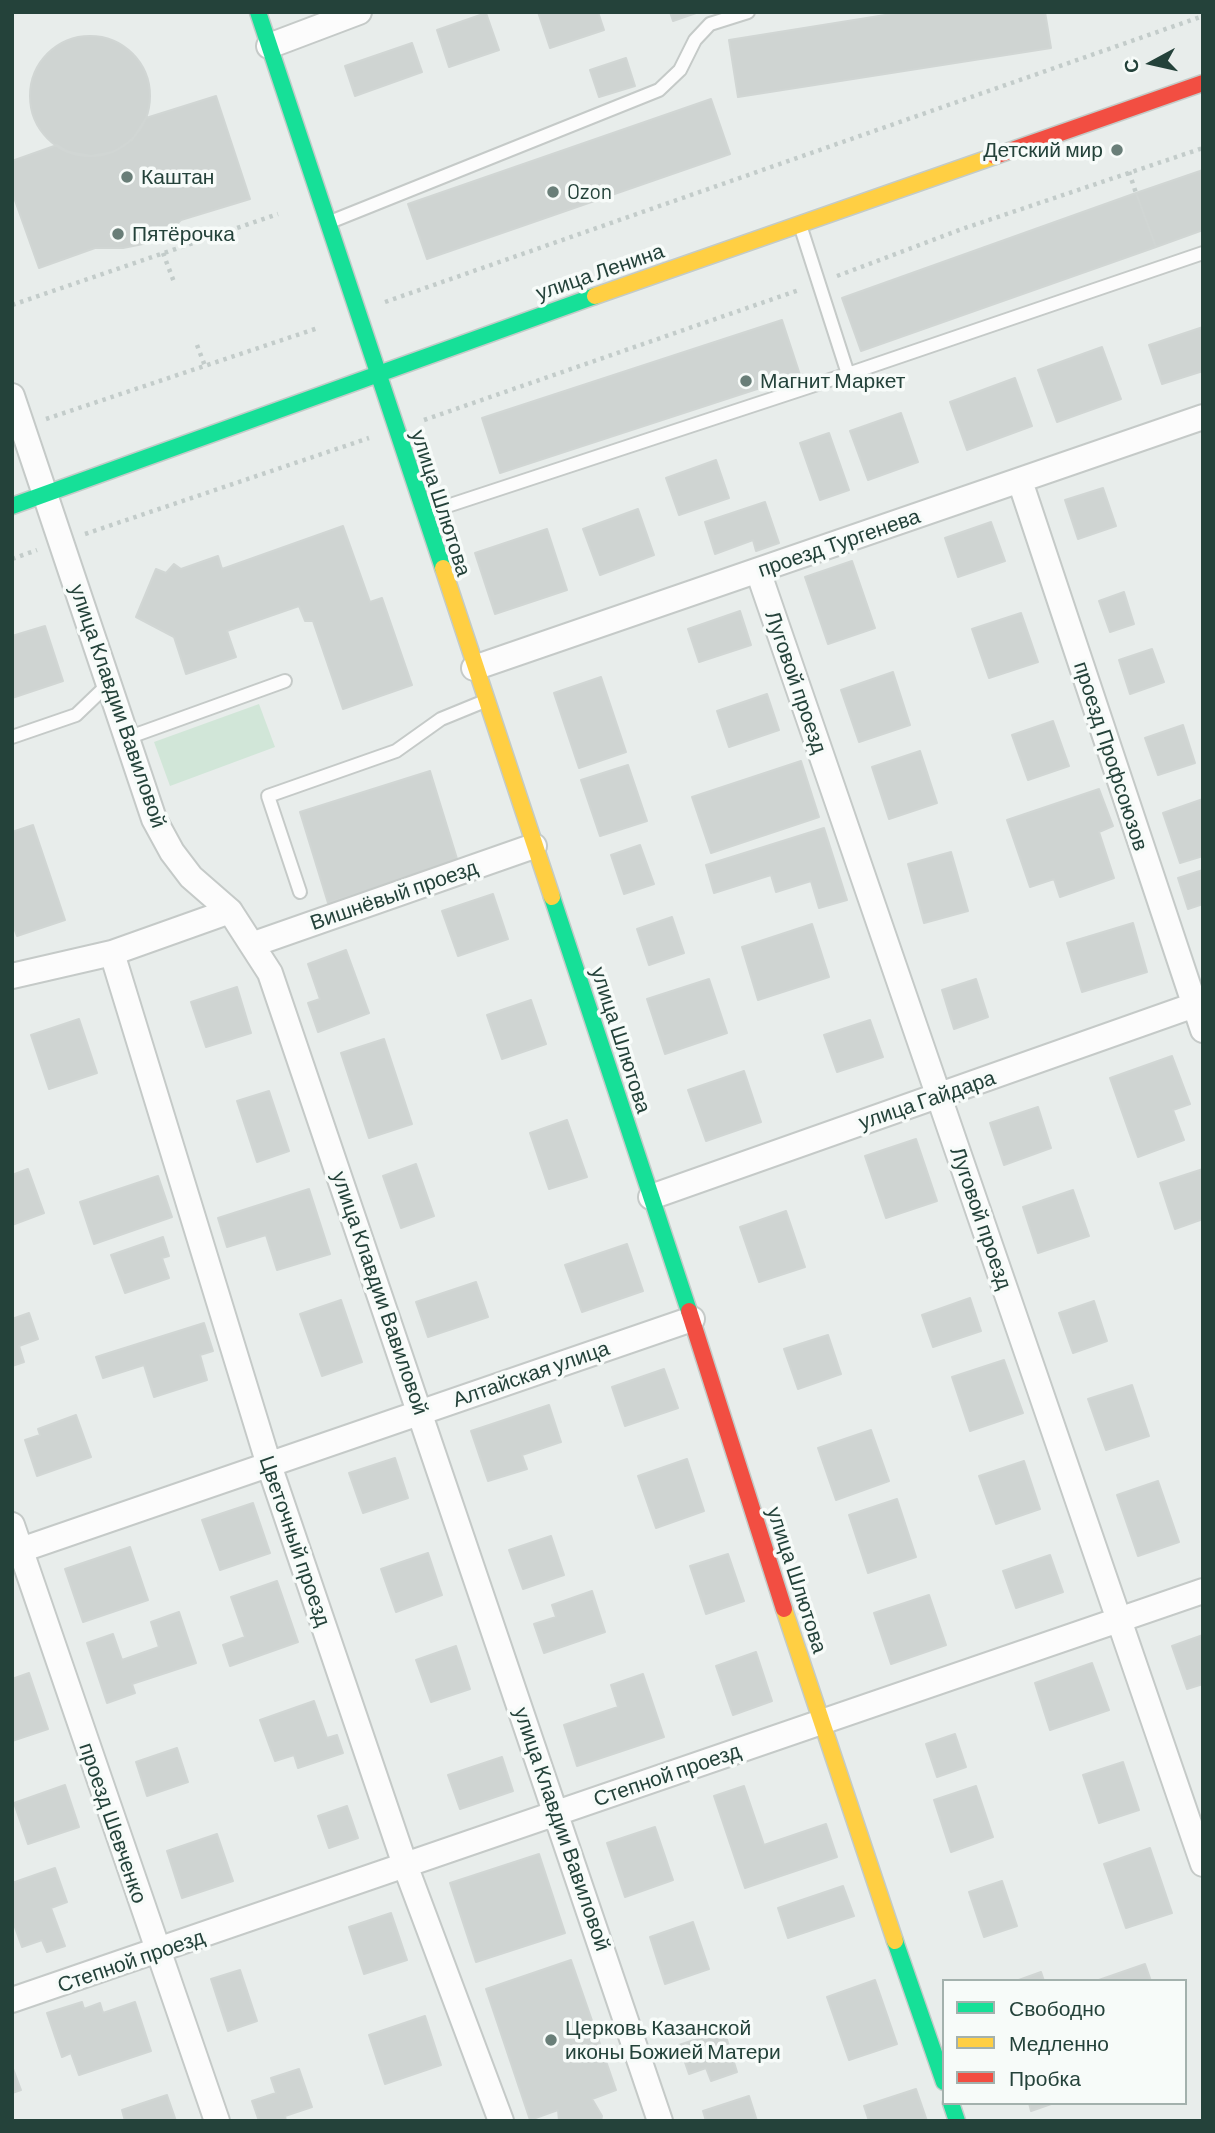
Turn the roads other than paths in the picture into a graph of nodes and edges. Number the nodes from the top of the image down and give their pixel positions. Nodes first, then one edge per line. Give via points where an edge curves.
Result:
1 (258, 12) edge
2 (359, 12) edge
3 (748, 12) edge
4 (269, 46) junction
5 (1203, 83) edge
6 (327, 223) junction
7 (800, 224) junction
8 (1203, 253) edge
9 (375, 373) junction
10 (848, 374) junction
11 (12, 396) edge
12 (1203, 417) edge
13 (1020, 481) junction
14 (46, 495) junction
15 (12, 506) edge
16 (422, 514) junction
17 (758, 571) junction
18 (474, 668) junction
19 (285, 681) dead end
20 (110, 688) junction
21 (485, 700) junction
22 (12, 737) edge
23 (127, 738) junction
24 (534, 846) junction
25 (300, 892) dead end
26 (230, 911) junction
27 (254, 944) junction
28 (112, 953) junction
29 (12, 976) edge
30 (1199, 1004) edge
31 (1203, 1030) edge
32 (938, 1096) junction
33 (651, 1196) junction
34 (692, 1319) junction
35 (421, 1412) junction
36 (269, 1465) junction
37 (12, 1524) edge
38 (17, 1551) edge
39 (1203, 1591) edge
40 (1121, 1619) junction
41 (820, 1722) junction
42 (557, 1813) junction
43 (1203, 1864) edge
44 (405, 1865) junction
45 (157, 1953) junction
46 (12, 2000) edge
47 (942, 2076) edge
48 (217, 2121) edge
49 (501, 2121) edge
50 (660, 2121) edge

1 - 4 main road, улица Шлютова
2 - 4 street
3 - 6 lane via 710,24 695,40 680,70 659,90
4 - 6 main road, улица Шлютова
5 - 7 main road, улица Ленина
6 - 9 main road, улица Шлютова
7 - 9 main road, улица Ленина
7 - 10 lane
8 - 10 lane
9 - 14 main road, улица Ленина
9 - 16 main road, улица Шлютова
10 - 16 lane
11 - 14 street, улица Клавдии Вавиловой
12 - 13 street, проезд Тургенева
13 - 17 street, проезд Тургенева
13 - 30 street, проезд Профсоюзов
14 - 15 main road, улица Ленина
14 - 20 street, улица Клавдии Вавиловой
16 - 18 main road, улица Шлютова
17 - 18 street, проезд Тургенева
17 - 32 street, Луговой проезд
18 - 21 main road, улица Шлютова
19 - 23 lane
20 - 22 lane via 76,715
20 - 23 street, улица Клавдии Вавиловой
21 - 24 main road, улица Шлютова
21 - 25 lane via 441,719 397,751 268,796
23 - 26 street, улица Клавдии Вавиловой via 154,819 172,852 191,877
24 - 27 street, Вишнёвый проезд
24 - 33 main road, улица Шлютова
26 - 27 street, улица Клавдии Вавиловой
26 - 28 street
27 - 35 street, улица Клавдии Вавиловой via 270,973
28 - 29 street
28 - 36 street, Цветочный проезд
30 - 31 street, проезд Профсоюзов
30 - 32 street, улица Гайдара
32 - 33 street, улица Гайдара
32 - 40 street, Луговой проезд
33 - 34 main road, улица Шлютова
34 - 35 street, Алтайская улица
34 - 41 main road, улица Шлютова
35 - 36 street, Алтайская улица
35 - 42 street, улица Клавдии Вавиловой
36 - 38 street, Алтайская улица
36 - 44 street, Цветочный проезд
37 - 38 street, проезд Шевченко
38 - 45 street, проезд Шевченко
39 - 40 street, Степной проезд
40 - 41 street, Степной проезд
40 - 43 street, Луговой проезд
41 - 42 street, Степной проезд
41 - 47 main road, улица Шлютова
42 - 44 street, Степной проезд
42 - 50 street, улица Клавдии Вавиловой
44 - 45 street, Степной проезд
44 - 49 street, Цветочный проезд
45 - 46 street, Степной проезд
45 - 48 street, проезд Шевченко

